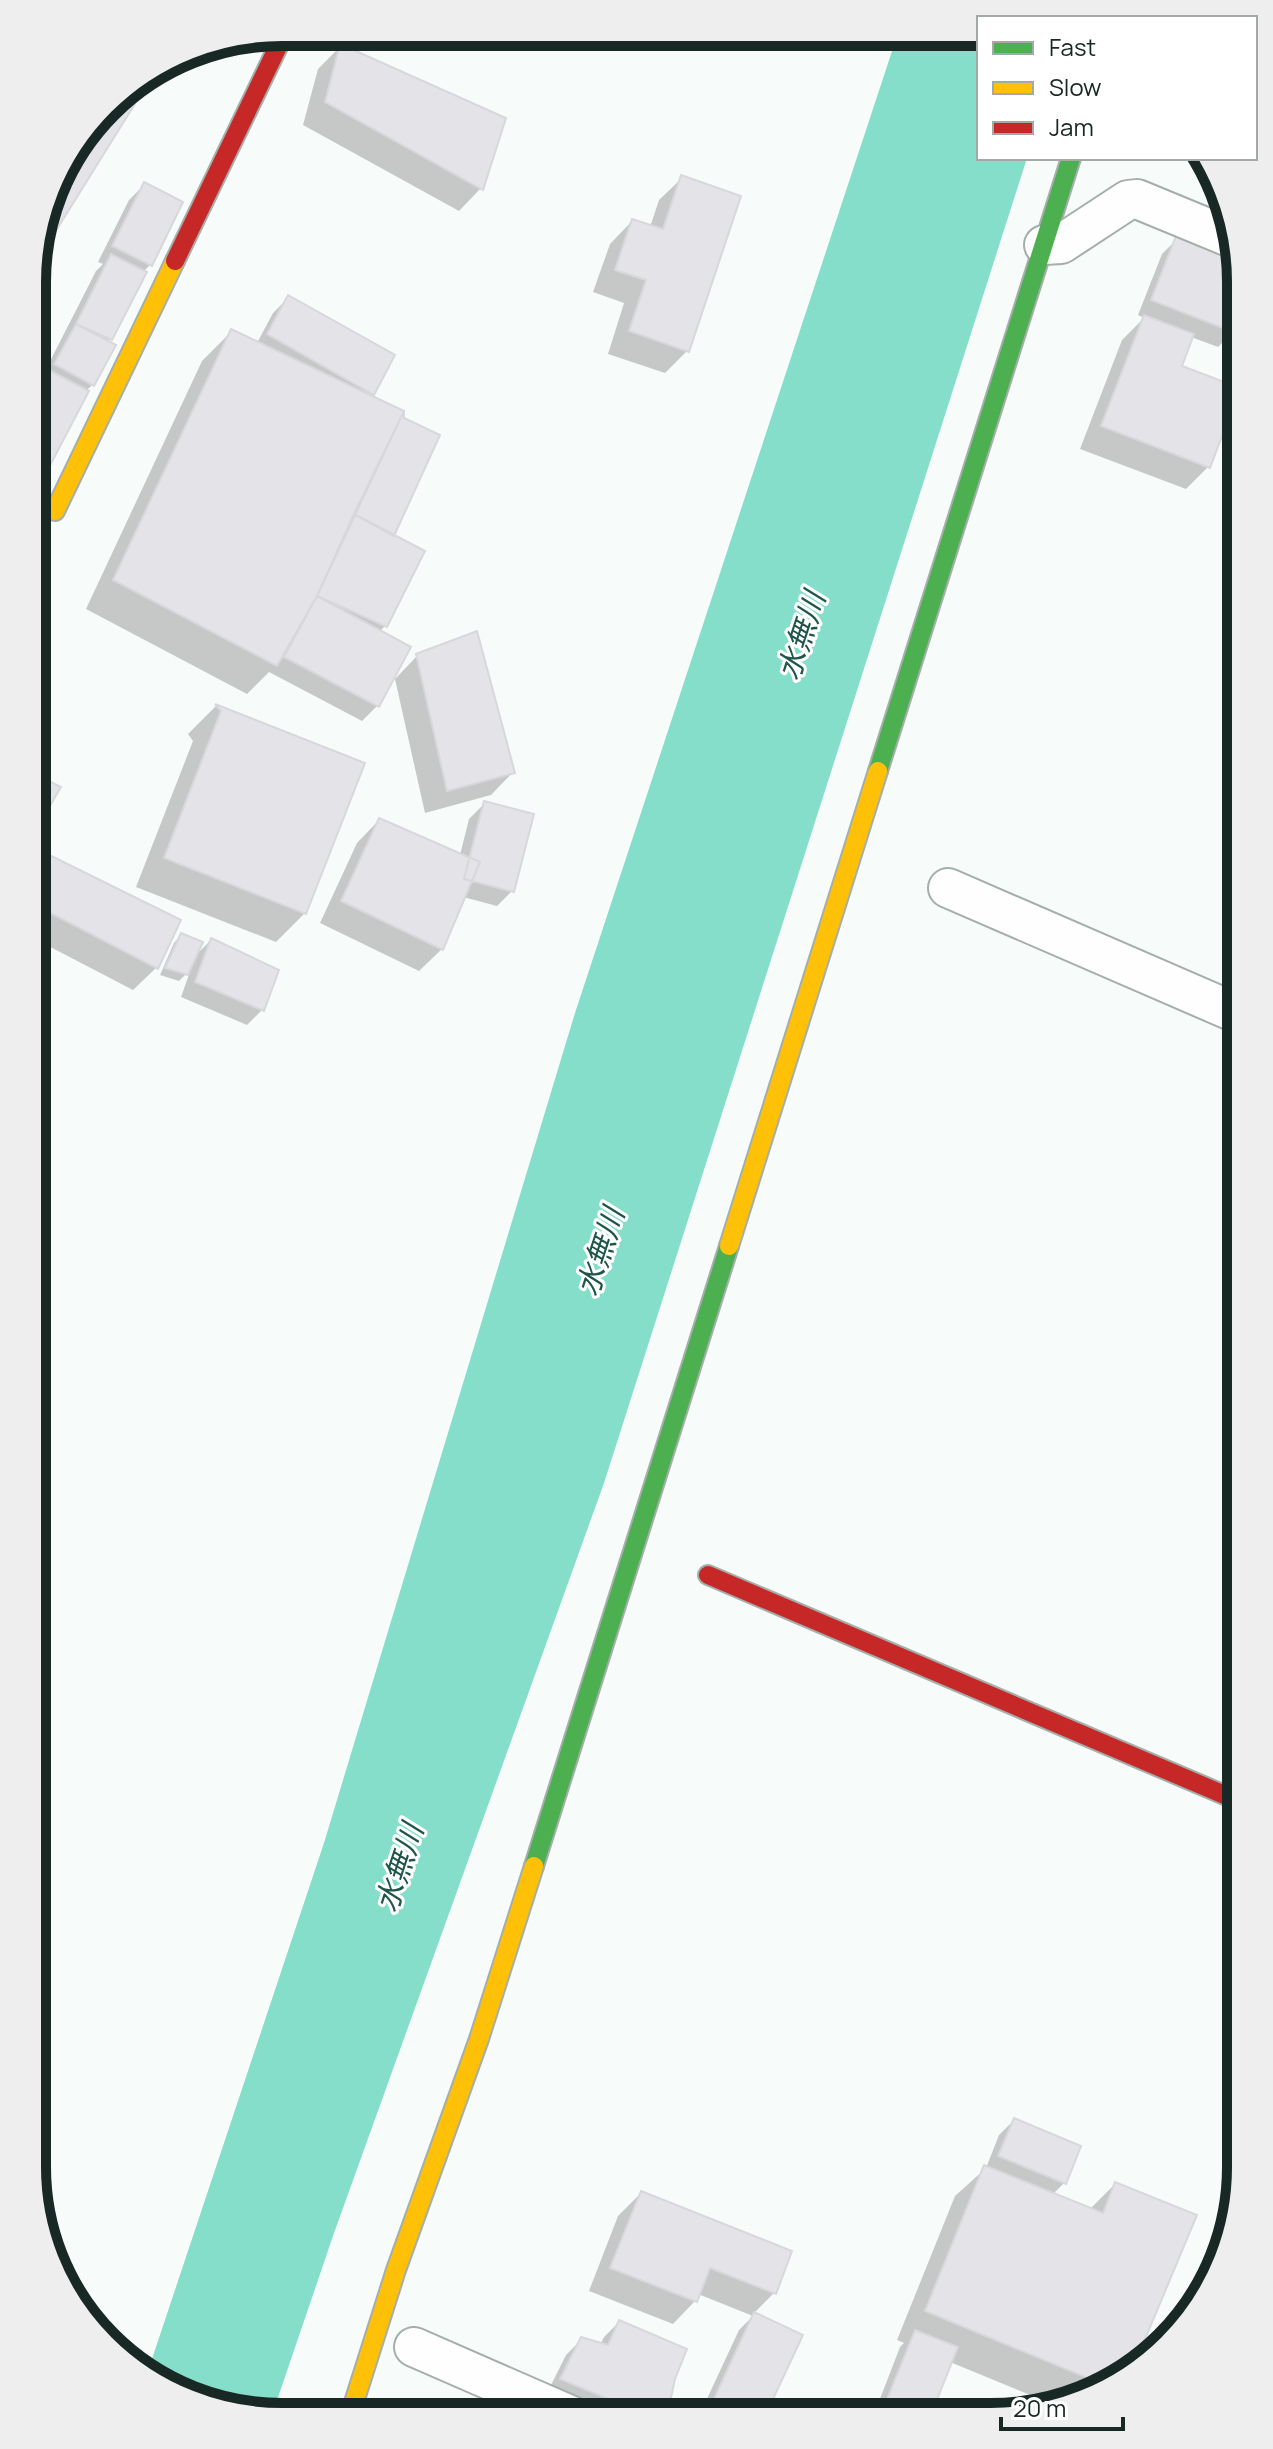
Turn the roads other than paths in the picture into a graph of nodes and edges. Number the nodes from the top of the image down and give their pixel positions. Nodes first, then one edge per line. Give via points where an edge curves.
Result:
1 (278, 46) edge
2 (1070, 160) edge
3 (1221, 234) edge
4 (1044, 245) junction
5 (46, 505) edge
6 (948, 888) dead end
7 (1227, 1009) edge
8 (708, 1575) dead end
9 (1226, 1796) edge
10 (414, 2347) dead end
11 (354, 2403) edge
12 (542, 2403) edge

1 - 5 street via 55,511
2 - 4 street
3 - 4 street via 1137,199 1061,244
4 - 11 street via 479,2039
6 - 7 street
8 - 9 street
10 - 12 street

